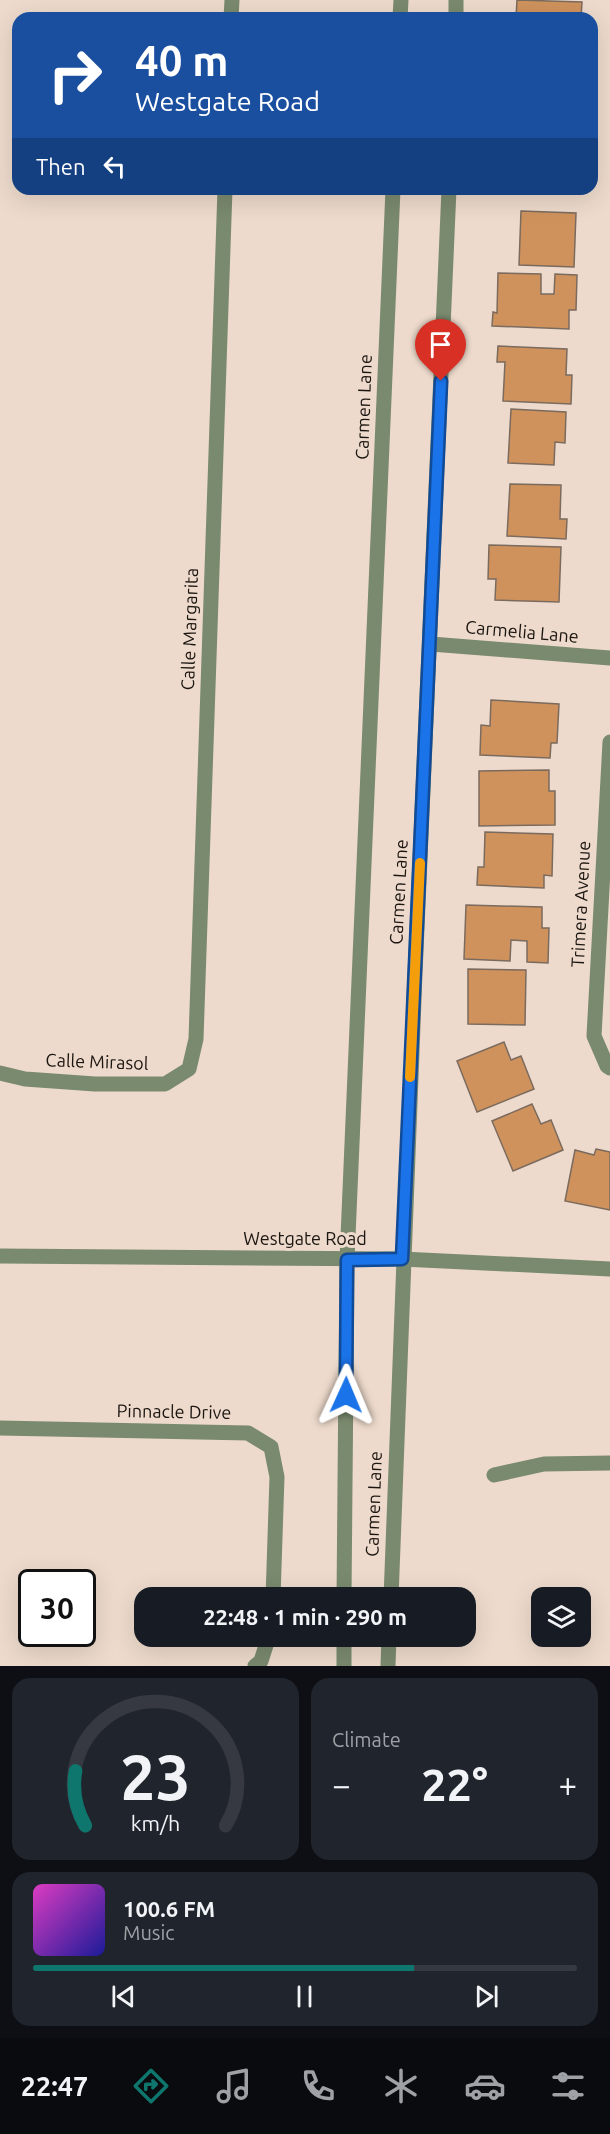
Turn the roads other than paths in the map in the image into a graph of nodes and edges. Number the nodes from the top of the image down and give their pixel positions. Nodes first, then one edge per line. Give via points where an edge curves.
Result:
1 (225, 195) edge
2 (393, 195) edge
3 (449, 195) edge
4 (431, 644) junction
5 (610, 658) edge
6 (610, 742) edge
7 (609, 796) edge
8 (608, 1067) edge
9 (189, 1070) joint
10 (0, 1073) edge
11 (0, 1256) edge
12 (402, 1259) junction
13 (347, 1260) junction
14 (610, 1269) edge
15 (0, 1428) edge
16 (610, 1463) edge
17 (494, 1475) dead end
18 (273, 1587) edge
19 (344, 1587) edge
20 (391, 1587) edge
21 (265, 1647) edge
22 (344, 1647) edge
23 (389, 1647) edge
24 (255, 1666) edge
25 (344, 1666) edge
26 (388, 1666) edge

1 - 9 street, Calle Margarita via 196,1039
2 - 13 street, Carmen Lane
3 - 4 street, Carmen Lane
4 - 5 street, Carmelia Lane
4 - 12 street, Carmen Lane
6 - 7 street, Trimera Avenue
7 - 8 street, Trimera Avenue via 594,1036
9 - 10 street, Calle Mirasol via 165,1084 95,1084 24,1079
11 - 13 street, Westgate Road
12 - 13 street, Westgate Road
12 - 14 street, Westgate Road
12 - 20 street, Carmen Lane
13 - 19 street, Carmen Lane
15 - 18 street, Pinnacle Drive via 248,1433 271,1447 278,1477
16 - 17 street via 544,1464
21 - 24 street
22 - 25 street
23 - 26 street

